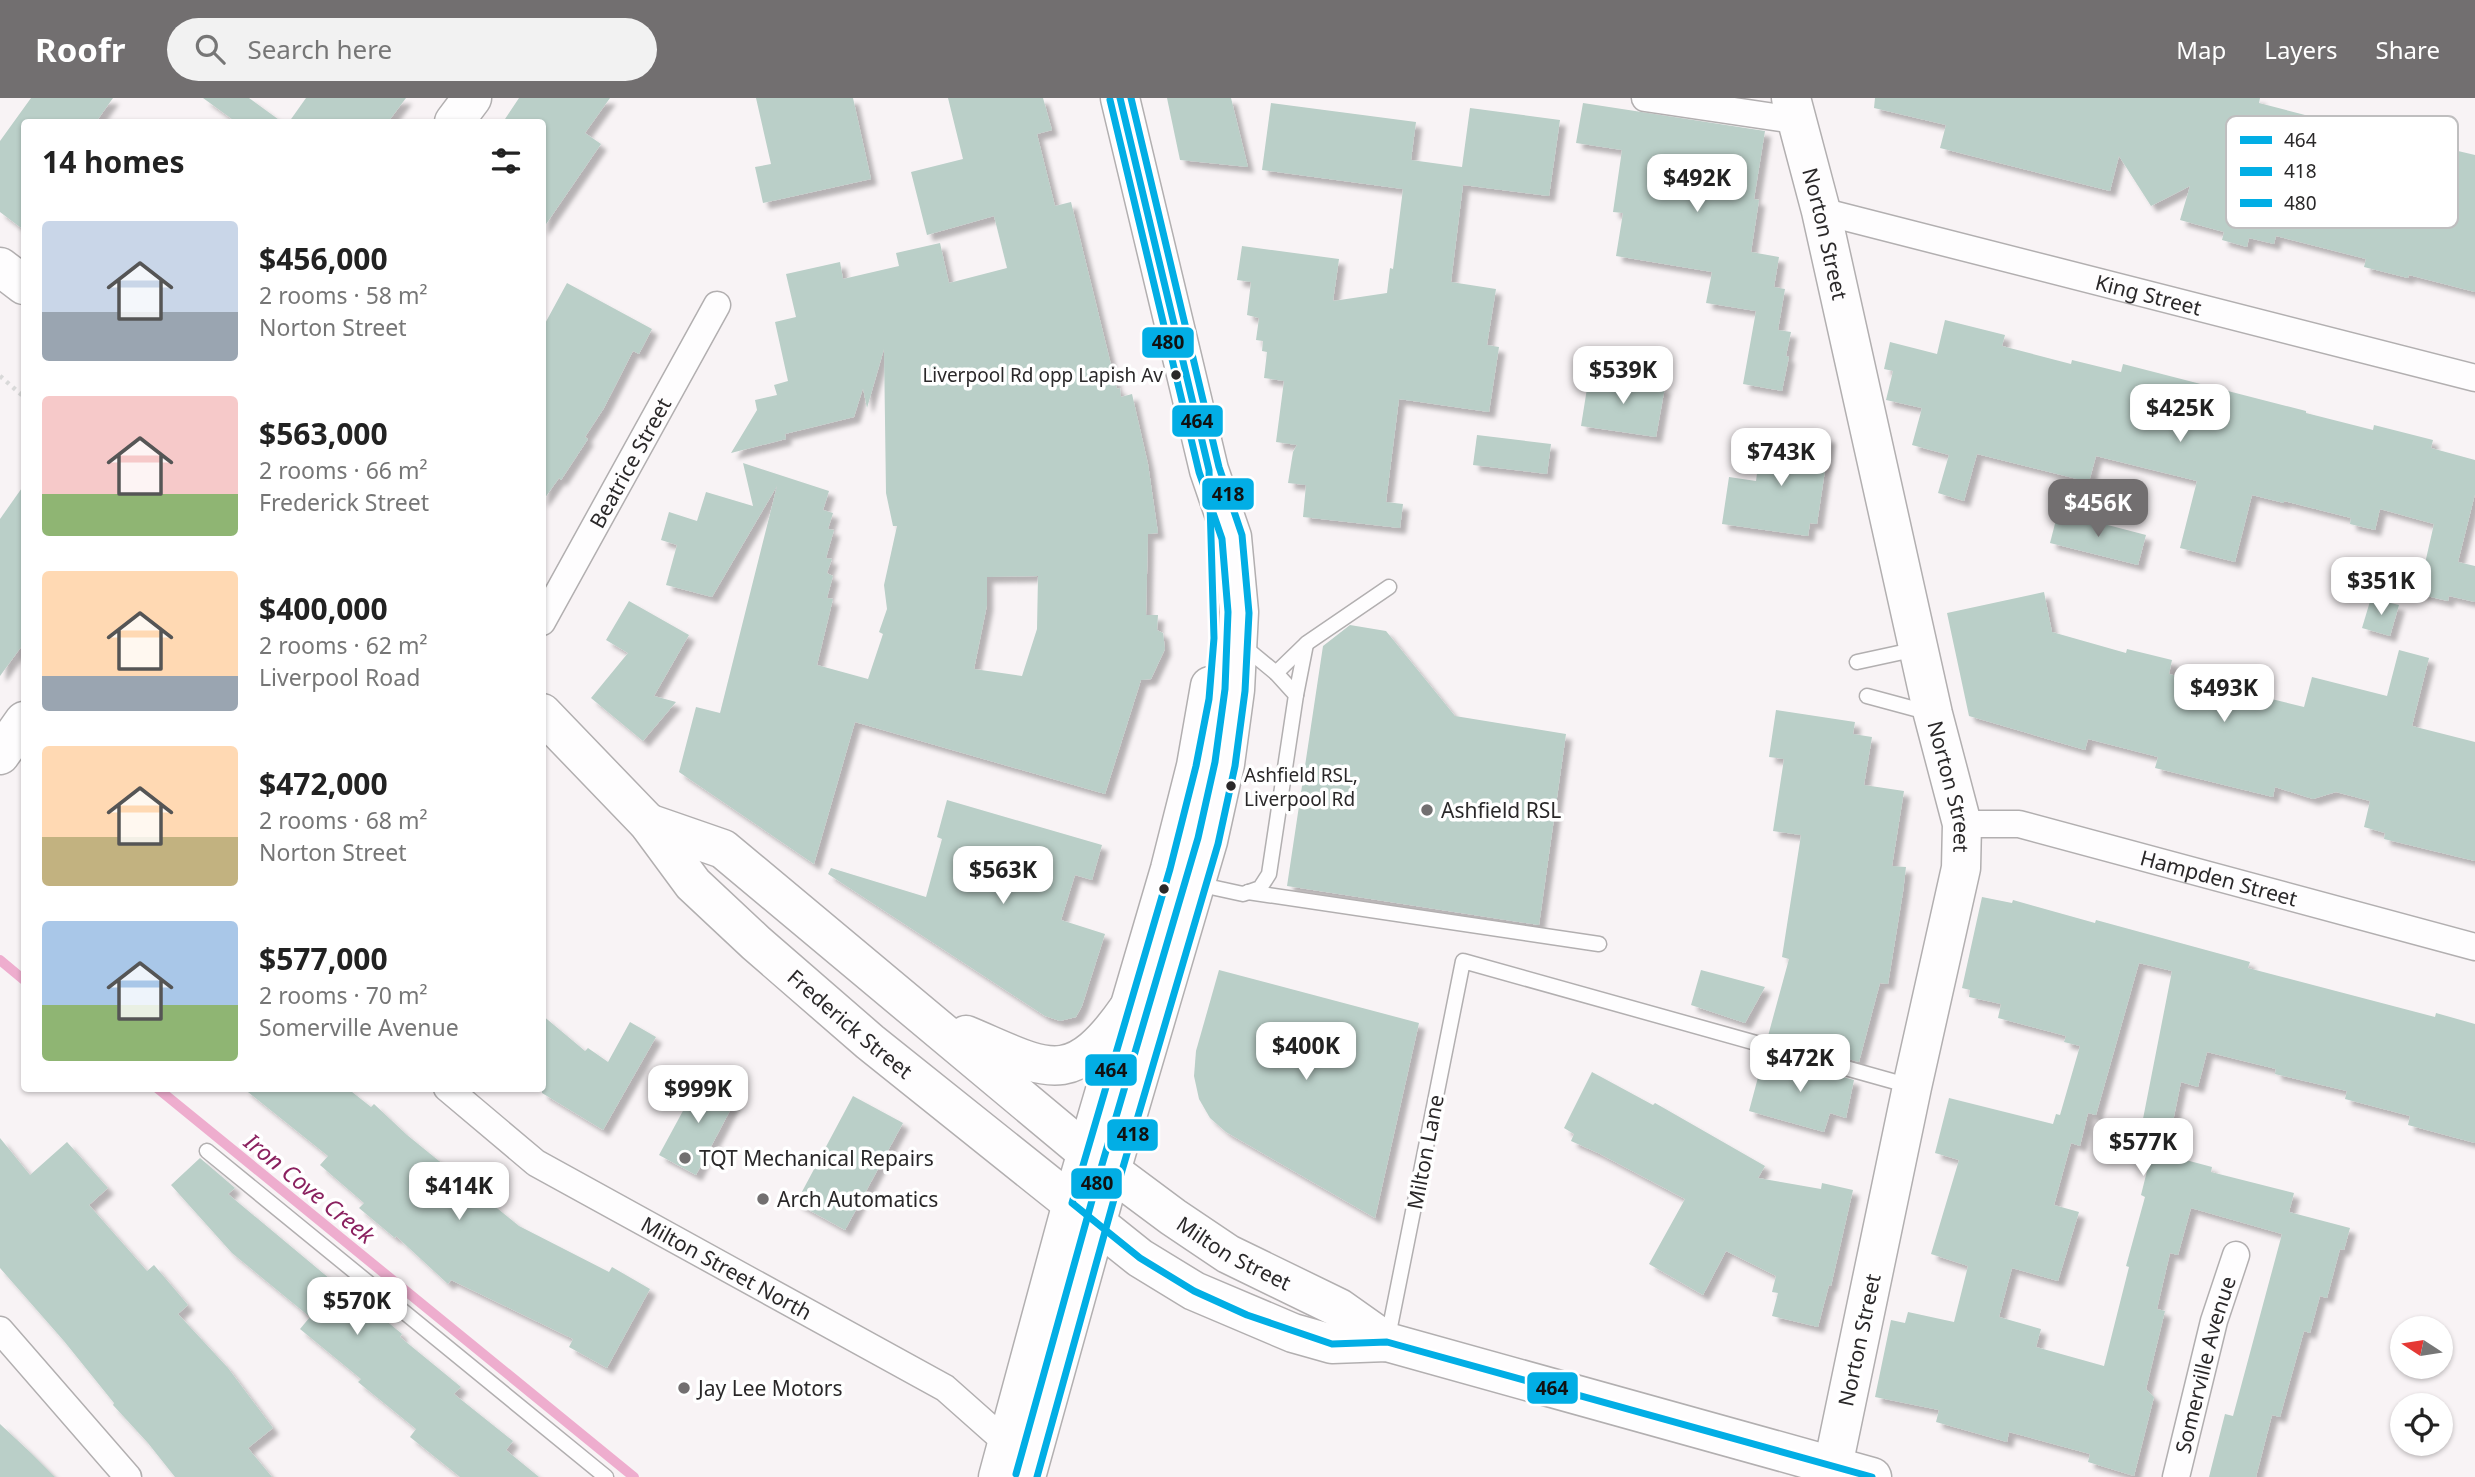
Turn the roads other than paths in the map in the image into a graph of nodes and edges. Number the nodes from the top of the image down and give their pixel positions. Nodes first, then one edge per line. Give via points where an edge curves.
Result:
1 (471, 98) edge
2 (1120, 98) edge
3 (1645, 98) edge
4 (1793, 109) edge
5 (456, 119) edge
6 (1821, 211) junction
7 (0, 267) edge
8 (21, 283) edge
9 (717, 304) dead end
10 (2475, 378) edge
11 (1209, 470) junction
12 (1389, 587) dead end
13 (546, 615) edge
14 (1238, 641) junction
15 (1307, 643) junction
16 (1919, 649) junction
17 (1857, 662) dead end
18 (1276, 673) junction
19 (1296, 695) junction
20 (1867, 696) dead end
21 (1933, 714) junction
22 (546, 717) edge
23 (648, 823) junction
24 (1962, 824) junction
25 (1196, 884) junction
26 (1248, 892) junction
27 (1599, 944) dead end
28 (2475, 947) edge
29 (1128, 1009) junction
30 (929, 1020) junction
31 (1912, 1087) junction
32 (452, 1092) edge
33 (207, 1151) dead end
34 (1099, 1162) junction
35 (1085, 1213) junction
36 (2236, 1255) dead end
37 (0, 1330) edge
38 (1387, 1342) junction
39 (1002, 1460) edge
40 (1831, 1472) edge
41 (128, 1477) edge
42 (606, 1477) edge
43 (1026, 1477) edge
44 (1872, 1477) edge
45 (2176, 1477) edge

1 - 5 main road
2 - 11 main road
3 - 4 street
4 - 6 main road, Norton Street
6 - 10 street, King Street
6 - 16 main road, Norton Street
7 - 8 main road
9 - 13 street, Beatrice Street
11 - 14 main road via 1232,537 1240,612
11 - 29 main road via 1214,638 1209,699 1170,869
12 - 15 lane
14 - 18 lane
14 - 25 main road via 1226,764
15 - 18 lane
15 - 19 lane
16 - 17 lane
16 - 21 main road, Norton Street
18 - 19 lane
19 - 26 lane via 1269,873 1260,888
20 - 21 lane
21 - 24 main road, Norton Street
22 - 23 main road, Frederick Street
23 - 30 main road, Frederick Street via 723,849
23 - 35 main road, Frederick Street via 693,884 756,943 870,1042
24 - 28 street, Hampden Street via 2019,824
24 - 31 main road, Norton Street via 1961,868
25 - 26 lane
25 - 34 main road
26 - 27 lane
29 - 30 main road via 1097,1048 1051,1067
29 - 34 main road
30 - 34 main road, Frederick Street
31 - 38 lane, Milton Lane via 1463,961
31 - 40 main road, Norton Street
32 - 39 street, Milton Street North via 536,1163 945,1388
33 - 42 lane
34 - 35 main road
34 - 38 main road, Milton Street via 1228,1254 1339,1308
35 - 38 main road, Milton Street via 1161,1272 1247,1315 1332,1344
35 - 39 main road
35 - 43 main road
36 - 45 street, Somerville Avenue via 2214,1321
37 - 41 street
38 - 40 main road, Milton Street
40 - 44 main road, Milton Street

